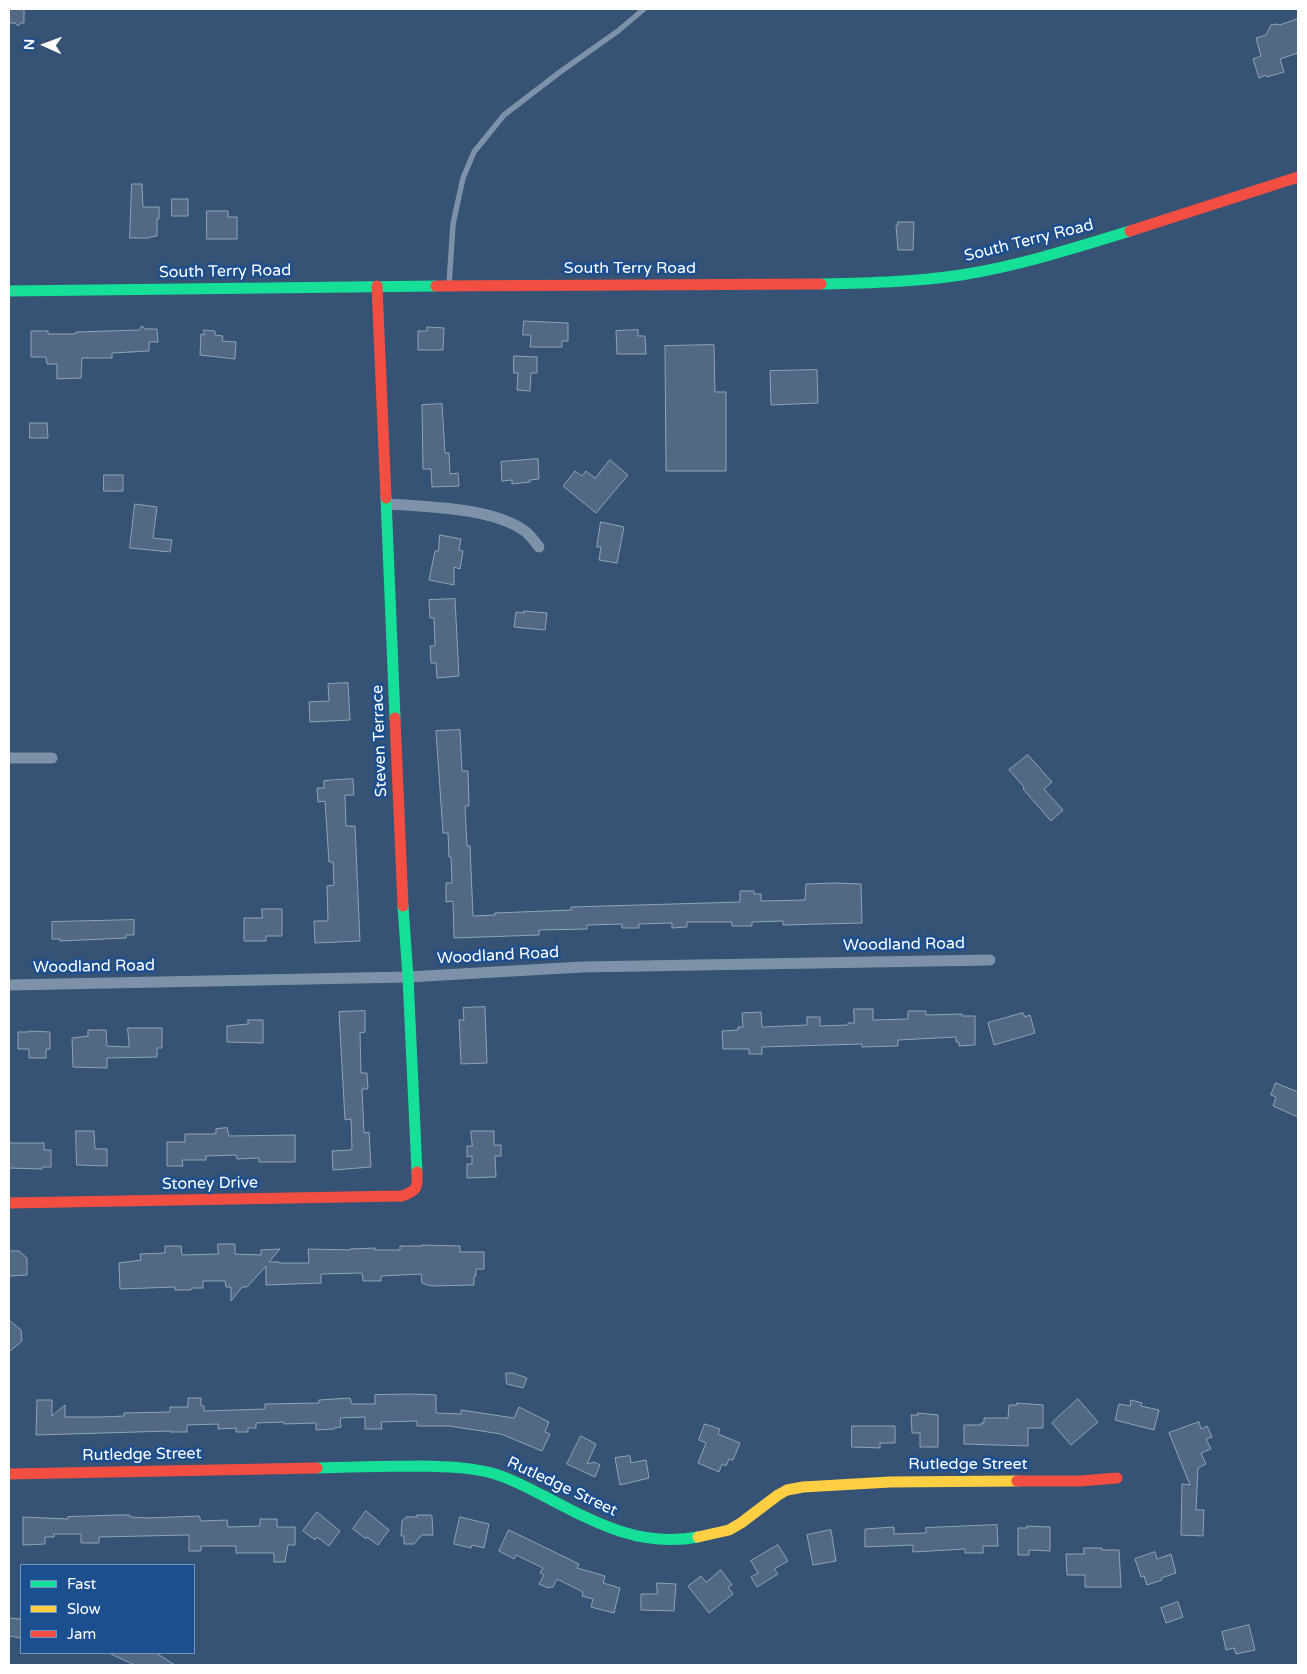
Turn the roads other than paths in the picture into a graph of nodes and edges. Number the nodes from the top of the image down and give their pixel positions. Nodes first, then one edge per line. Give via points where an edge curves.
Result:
1 (644, 9) edge
2 (1298, 177) edge
3 (377, 286) junction
4 (449, 286) junction
5 (9, 291) edge
6 (387, 504) junction
7 (539, 547) dead end
8 (9, 758) edge
9 (52, 758) dead end
10 (990, 960) dead end
11 (408, 977) junction
12 (9, 985) edge
13 (412, 1193) joint
14 (9, 1203) edge
15 (9, 1474) edge
16 (1117, 1478) dead end

1 - 4 lane via 504,116 474,152 463,178 452,224
2 - 4 street, South Terry Road via 1088,244 961,275 877,283
3 - 4 street, South Terry Road
3 - 5 street, South Terry Road
3 - 6 street, Steven Terrace
6 - 7 street via 484,514 525,532
6 - 11 street, Steven Terrace
8 - 9 street
10 - 11 street, Woodland Road via 582,967
11 - 12 street, Woodland Road
11 - 13 street, Steven Terrace via 418,1185
13 - 14 street, Stoney Drive via 402,1196
15 - 16 street, Rutledge Street via 464,1467 518,1482 601,1525 658,1540 696,1538 730,1530 778,1495 802,1487

